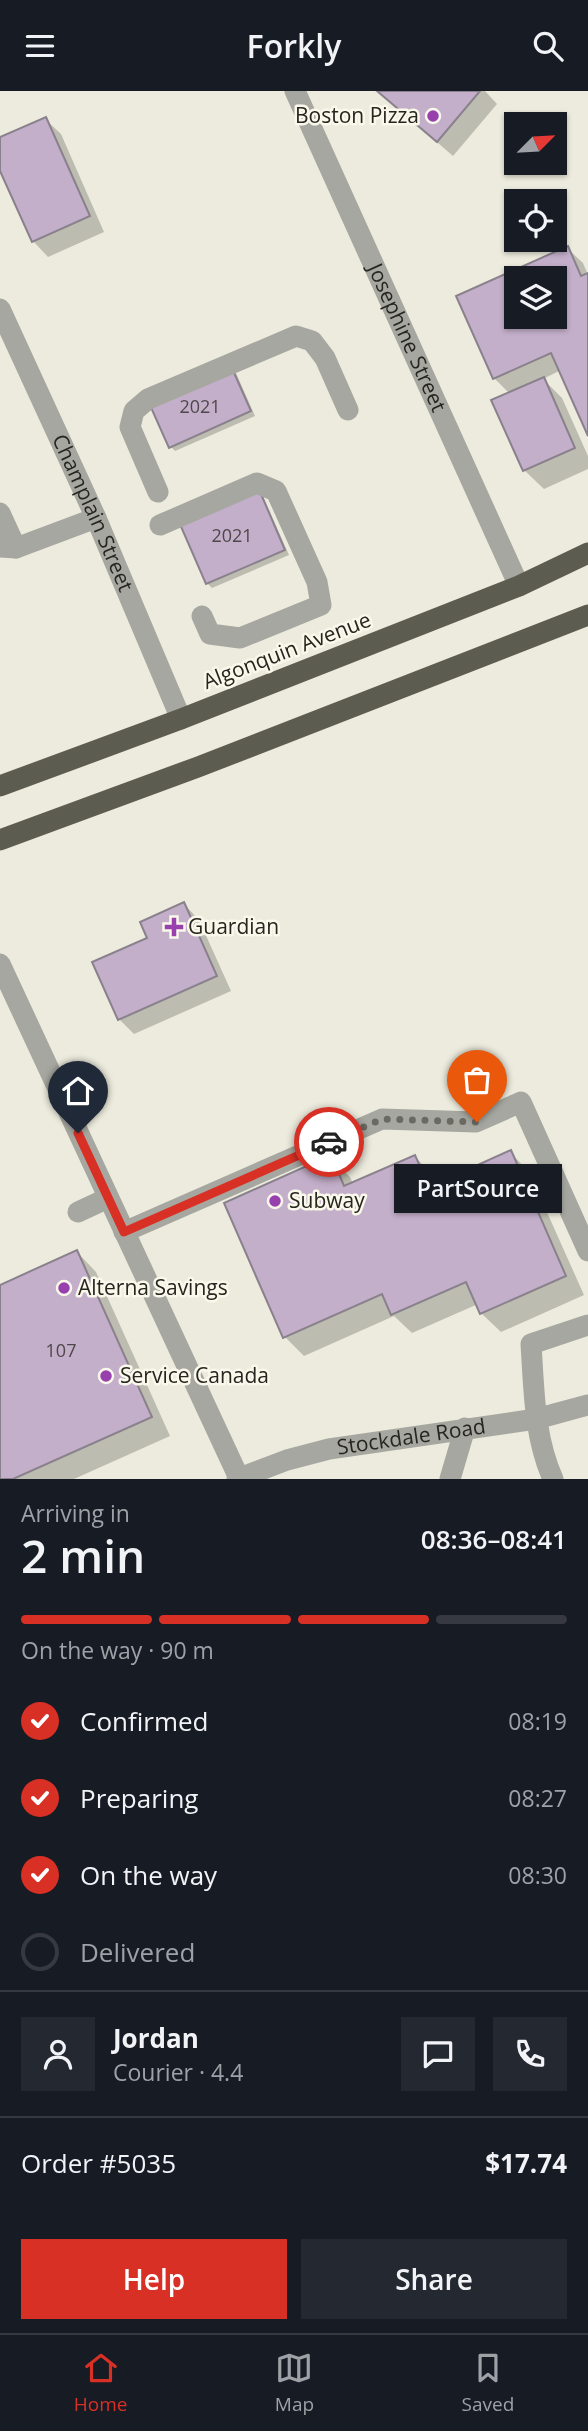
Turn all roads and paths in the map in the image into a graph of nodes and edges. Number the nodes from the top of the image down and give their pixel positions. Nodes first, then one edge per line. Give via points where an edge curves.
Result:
1 (295, 91) edge
2 (0, 309) edge
3 (348, 410) dead end
4 (158, 492) dead end
5 (0, 513) edge
6 (96, 518) junction
7 (160, 525) dead end
8 (8, 548) edge
9 (588, 553) edge
10 (519, 586) junction
11 (588, 615) edge
12 (202, 616) dead end
13 (181, 719) junction
14 (0, 786) edge
15 (0, 840) edge
16 (0, 964) edge
17 (108, 1198) junction
18 (78, 1212) dead end
19 (124, 1232) junction
20 (588, 1251) edge
21 (588, 1325) edge
22 (588, 1405) edge
23 (536, 1419) junction
24 (464, 1428) junction
25 (238, 1478) edge
26 (450, 1479) edge
27 (553, 1479) edge

1 - 10 street, Josephine Street
2 - 6 street, Champlain Street
3 - 4 street via 325,358 312,341 296,337 148,399 134,411 130,428
5 - 8 street
6 - 8 street
6 - 13 street, Champlain Street
7 - 12 street via 257,483 276,491 317,582 321,605 240,638 210,634
9 - 10 highway, Algonquin Avenue
10 - 13 highway, Algonquin Avenue
11 - 15 highway
13 - 14 highway, Algonquin Avenue
16 - 17 street
17 - 18 street
17 - 19 street
19 - 20 street via 382,1119 477,1122 521,1102
19 - 25 street
21 - 23 street via 531,1343
22 - 23 street, Stockdale Road
23 - 24 street, Stockdale Road
23 - 27 street
24 - 25 street, Stockdale Road via 329,1449
24 - 26 street

